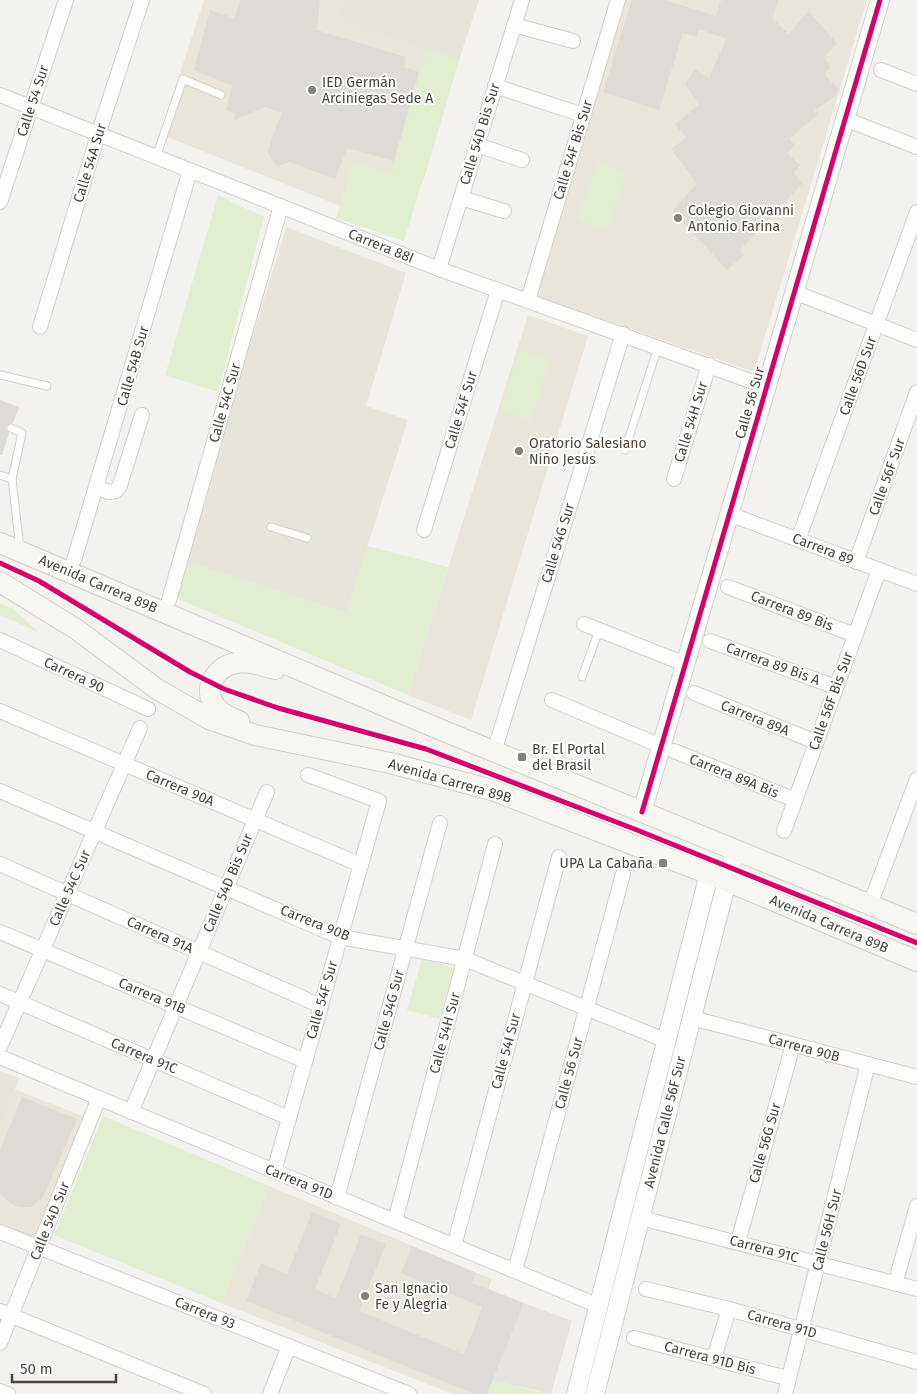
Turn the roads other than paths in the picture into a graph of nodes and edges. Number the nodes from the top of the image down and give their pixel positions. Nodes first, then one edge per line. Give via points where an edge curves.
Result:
1 (66, 0) edge
2 (142, 0) edge
3 (522, 0) edge
4 (618, 0) edge
5 (880, 0) edge
6 (514, 25) junction
7 (573, 41) dead end
8 (881, 70) dead end
9 (917, 84) edge
10 (495, 86) junction
11 (0, 95) edge
12 (221, 95) dead end
13 (31, 108) junction
14 (583, 115) junction
15 (845, 119) junction
16 (98, 135) junction
17 (477, 145) junction
18 (917, 147) edge
19 (156, 158) junction
20 (522, 160) dead end
21 (190, 171) junction
22 (461, 198) junction
23 (0, 201) edge
24 (281, 206) junction
25 (504, 212) dead end
26 (917, 212) edge
27 (439, 268) junction
28 (498, 290) junction
29 (794, 292) junction
30 (528, 300) junction
31 (876, 324) junction
32 (40, 327) dead end
33 (623, 334) junction
34 (917, 340) edge
35 (658, 346) junction
36 (709, 365) junction
37 (0, 375) edge
38 (47, 386) dead end
39 (767, 386) junction
40 (917, 392) edge
41 (142, 415) dead end
42 (11, 428) dead end
43 (625, 450) dead end
44 (0, 475) edge
45 (12, 479) junction
46 (674, 479) dead end
47 (97, 487) junction
48 (729, 514) junction
49 (270, 527) dead end
50 (424, 530) dead end
51 (307, 538) dead end
52 (798, 540) junction
53 (0, 543) edge
54 (21, 552) junction
55 (74, 560) dead end
56 (856, 562) junction
57 (879, 570) junction
58 (0, 582) edge
59 (916, 583) edge
60 (728, 587) dead end
61 (169, 600) dead end
62 (584, 624) dead end
63 (599, 630) junction
64 (856, 635) junction
65 (0, 640) edge
66 (710, 641) dead end
67 (685, 664) junction
68 (582, 677) dead end
69 (339, 686) junction
70 (836, 687) junction
71 (694, 693) dead end
72 (552, 700) dead end
73 (148, 709) dead end
74 (0, 711) edge
75 (140, 728) dead end
76 (816, 742) junction
77 (313, 747) junction
78 (667, 749) junction
79 (494, 752) junction
80 (124, 764) junction
81 (308, 775) dead end
82 (917, 779) edge
83 (0, 790) edge
84 (267, 792) dead end
85 (795, 800) junction
86 (642, 812) junction
87 (254, 820) junction
88 (440, 823) dead end
89 (95, 831) junction
90 (784, 831) dead end
91 (495, 844) dead end
92 (735, 850) junction
93 (559, 856) dead end
94 (0, 864) edge
95 (361, 865) junction
96 (623, 874) dead end
97 (718, 877) junction
98 (227, 886) junction
99 (67, 894) junction
100 (870, 905) junction
101 (917, 924) edge
102 (0, 932) edge
103 (340, 937) junction
104 (406, 949) junction
105 (43, 950) junction
106 (199, 952) junction
107 (465, 960) junction
108 (917, 960) edge
109 (525, 984) junction
110 (0, 994) edge
111 (20, 1003) junction
112 (176, 1006) junction
113 (321, 1006) junction
114 (586, 1008) junction
115 (692, 1018) junction
116 (667, 1041) junction
117 (793, 1045) junction
118 (0, 1047) edge
119 (0, 1057) edge
120 (153, 1060) junction
121 (305, 1061) junction
122 (868, 1064) junction
123 (917, 1077) edge
124 (99, 1098) junction
125 (131, 1112) junction
126 (289, 1118) junction
127 (274, 1171) junction
128 (338, 1198) junction
129 (917, 1206) edge
130 (640, 1218) junction
131 (395, 1222) junction
132 (0, 1232) edge
133 (738, 1242) junction
134 (454, 1246) junction
135 (39, 1247) junction
136 (819, 1264) junction
137 (514, 1271) junction
138 (895, 1284) junction
139 (646, 1289) dead end
140 (917, 1289) edge
141 (599, 1306) junction
142 (729, 1310) junction
143 (6, 1313) edge
144 (801, 1329) junction
145 (634, 1338) dead end
146 (0, 1343) edge
147 (289, 1346) junction
148 (714, 1358) junction
149 (917, 1362) edge
150 (787, 1378) junction
151 (0, 1391) edge
152 (8, 1394) edge
153 (204, 1394) edge
154 (270, 1394) edge
155 (409, 1394) edge
156 (576, 1394) edge
157 (595, 1394) edge
158 (784, 1394) edge

1 - 13 street, Calle 54 Sur
2 - 16 street, Calle 54A Sur
3 - 6 street, Calle 54D Bis Sur
4 - 14 street, Calle 54F Bis Sur
5 - 15 street, Calle 56 Sur
6 - 7 street
6 - 10 street, Calle 54D Bis Sur
8 - 9 street
10 - 14 street
10 - 17 street, Calle 54D Bis Sur
11 - 13 street, Carrera 88I
12 - 19 lane via 183,79
13 - 16 street, Carrera 88I
13 - 23 street, Calle 54 Sur
14 - 30 street, Calle 54F Bis Sur
15 - 18 street
15 - 29 street, Calle 56 Sur
16 - 19 street, Carrera 88I
16 - 32 street, Calle 54A Sur
17 - 20 street
17 - 22 street, Calle 54D Bis Sur
19 - 21 street, Carrera 88I
21 - 24 street, Carrera 88I
21 - 47 street, Calle 54B Sur
22 - 25 street
22 - 27 street, Calle 54D Bis Sur
24 - 27 street, Carrera 88I
24 - 61 street, Calle 54C Sur
26 - 31 street, Calle 56D Sur
27 - 28 street, Carrera 88I
28 - 30 street, Carrera 88I
28 - 50 street, Calle 54F Sur
29 - 31 street
29 - 39 street, Calle 56 Sur
30 - 33 street, Carrera 88I
31 - 34 street
31 - 52 street, Calle 56D Sur
33 - 35 street, Carrera 88I
33 - 79 street, Calle 54G Sur
35 - 36 street, Carrera 88I
35 - 43 lane
36 - 39 street, Carrera 88I
36 - 46 street, Calle 54H Sur
37 - 38 lane
39 - 48 street, Calle 56 Sur
40 - 56 street, Calle 56F Sur
41 - 47 street via 120,485 116,491 109,492
42 - 45 lane via 22,433
44 - 45 lane
45 - 54 lane
47 - 55 street, Calle 54B Sur
48 - 52 street, Carrera 89
48 - 67 street, Calle 56 Sur
49 - 51 lane
52 - 56 street, Carrera 89
53 - 54 main road, Avenida Carrera 89B
54 - 69 main road, Avenida Carrera 89B
56 - 57 street, Carrera 89
57 - 59 street, Carrera 89
57 - 64 street, Calle 56F Bis Sur
58 - 77 main road, Avenida Carrera 89B via 76,629 193,712 233,729
60 - 64 street, Carrera 89 Bis
62 - 63 street
63 - 67 street
63 - 68 lane
64 - 70 street, Calle 56F Bis Sur
65 - 73 street, Carrera 90
66 - 70 street, Carrera 89 Bis A
67 - 78 street, Calle 56 Sur
69 - 77 main road via 249,662 238,662 219,671 211,683 211,697 224,713 245,724
69 - 79 main road, Avenida Carrera 89B
70 - 76 street, Calle 56F Bis Sur
71 - 76 street, Carrera 89A
72 - 78 street, Carrera 89A Bis
74 - 80 street, Carrera 90A
75 - 80 street, Calle 54C Sur
76 - 85 street, Calle 56F Bis Sur
77 - 97 main road, Avenida Carrera 89B via 492,790
78 - 85 street, Carrera 89A Bis
78 - 86 street, Calle 56 Sur
79 - 86 main road, Avenida Carrera 89B
80 - 87 street, Carrera 90A
80 - 89 street, Calle 54C Sur
81 - 95 street, Calle 54F Sur via 379,801
82 - 100 street
83 - 89 street, Carrera 90B
84 - 87 street, Calle 54D Bis Sur
85 - 90 street, Calle 56F Bis Sur
86 - 92 main road, Avenida Carrera 89B
87 - 95 street, Carrera 90A
87 - 98 street, Calle 54D Bis Sur
88 - 104 street, Calle 54G Sur
89 - 98 street, Carrera 90B
89 - 99 street, Calle 54C Sur
91 - 107 street, Calle 54H Sur
92 - 97 street, Avenida Calle 56F Sur
92 - 100 main road, Avenida Carrera 89B
93 - 109 street, Calle 54I Sur
94 - 99 street, Carrera 91A
95 - 103 street, Calle 54F Sur
96 - 114 street, Calle 56 Sur
97 - 108 main road, Avenida Carrera 89B
97 - 115 street, Avenida Calle 56F Sur
97 - 116 street, Avenida Calle 56F Sur
98 - 103 street, Carrera 90B
98 - 106 street, Calle 54D Bis Sur
99 - 105 street, Calle 54C Sur
99 - 106 street, Carrera 91A
100 - 101 main road, Avenida Carrera 89B
102 - 105 street, Carrera 91B
103 - 104 street, Carrera 90B
103 - 113 street, Calle 54F Sur
104 - 107 street, Carrera 90B
104 - 128 street, Calle 54G Sur
105 - 111 street, Calle 54C Sur
105 - 112 street, Carrera 91B
106 - 112 street, Calle 54D Bis Sur
106 - 113 street, Carrera 91A
107 - 109 street, Carrera 90B
107 - 131 street, Calle 54H Sur
109 - 114 street, Carrera 90B
109 - 134 street, Calle 54I Sur
110 - 111 street, Carrera 91C
111 - 118 street, Calle 54C Sur
111 - 120 street, Carrera 91C
112 - 120 street, Calle 54D Bis Sur
112 - 121 street, Carrera 91B
113 - 121 street, Calle 54F Sur
114 - 116 street, Carrera 90B
114 - 137 street, Calle 56 Sur
115 - 117 street, Carrera 90B
115 - 130 street, Avenida Calle 56F Sur
116 - 141 street, Avenida Calle 56F Sur
117 - 122 street, Carrera 90B
117 - 133 street, Calle 56G Sur
119 - 124 street, Carrera 91D
120 - 125 street, Calle 54D Bis Sur
120 - 126 street, Carrera 91C
121 - 126 street, Calle 54F Sur
122 - 123 street, Carrera 90B
122 - 136 street, Calle 56H Sur
124 - 125 street, Carrera 91D
124 - 135 street, Calle 54D Sur
125 - 127 street, Carrera 91D
126 - 127 street, Calle 54F Sur
127 - 128 street, Carrera 91D
128 - 131 street, Carrera 91D
129 - 138 street
130 - 133 street, Carrera 91C
130 - 157 street, Avenida Calle 56F Sur
131 - 134 street, Carrera 91D
132 - 135 street, Carrera 93
133 - 136 street, Carrera 91C
134 - 137 street, Carrera 91D
135 - 143 street, Calle 54D Sur
135 - 147 street, Carrera 93
136 - 138 street, Carrera 91C
136 - 144 street, Calle 56H Sur
137 - 141 street, Carrera 91D
138 - 140 street, Carrera 91C
139 - 142 street, Carrera 91D
141 - 156 street, Avenida Calle 56F Sur
142 - 144 street, Carrera 91D
142 - 148 street
143 - 146 street, Calle 54D Sur
143 - 153 street
144 - 149 street, Carrera 91D
144 - 150 street, Calle 56H Sur
145 - 148 street, Carrera 91D Bis
147 - 154 street
147 - 155 street, Carrera 93
148 - 150 street, Carrera 91D Bis
150 - 158 street, Calle 56H Sur
151 - 152 street

